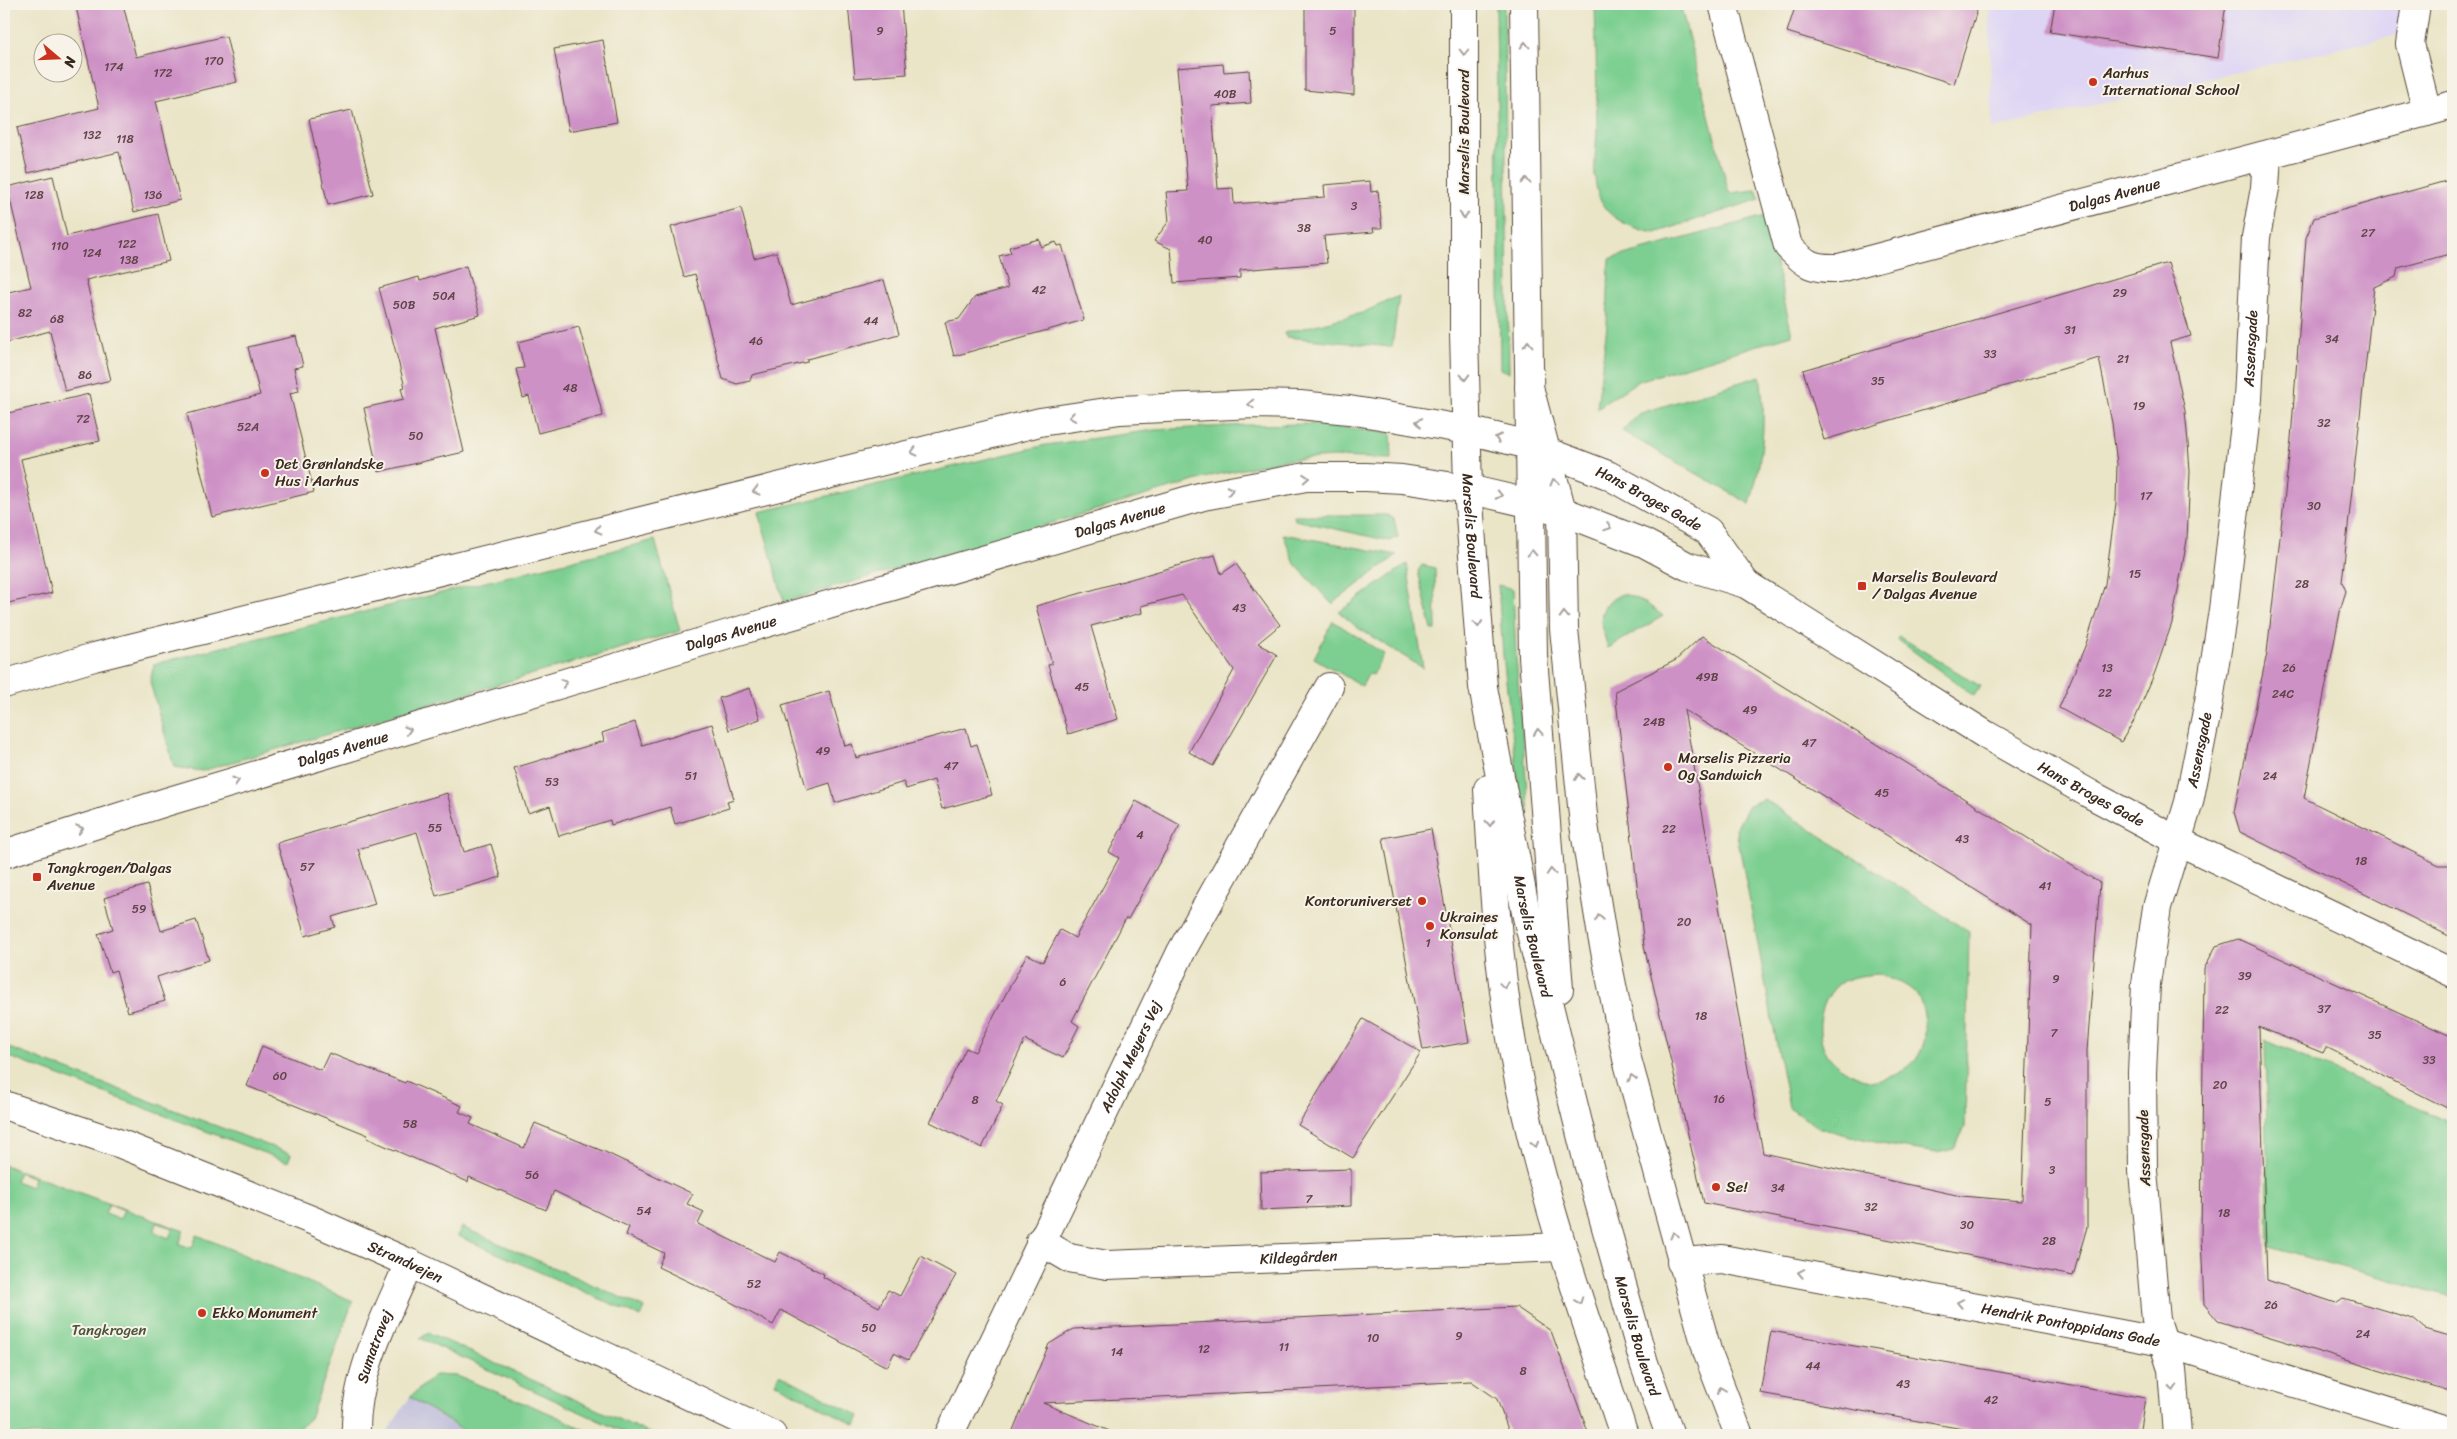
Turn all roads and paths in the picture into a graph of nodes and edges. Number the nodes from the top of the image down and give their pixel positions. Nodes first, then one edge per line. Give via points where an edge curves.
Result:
1 (1464, 4) edge
2 (1524, 4) edge
3 (1723, 4) edge
4 (2416, 4) edge
5 (2453, 105) edge
6 (2427, 112) junction
7 (2267, 155) junction
8 (1467, 430) junction
9 (1538, 449) junction
10 (1468, 488) junction
11 (1530, 502) junction
12 (1562, 511) junction
13 (1746, 584) junction
14 (4, 684) edge
15 (1329, 686) dead end
16 (1483, 687) junction
17 (2178, 842) junction
18 (4, 854) edge
19 (2453, 973) edge
20 (1564, 1061) junction
21 (4, 1101) edge
22 (16, 1109) edge
23 (1040, 1241) junction
24 (1561, 1247) junction
25 (1681, 1262) junction
26 (409, 1263) junction
27 (2163, 1342) junction
28 (2453, 1432) edge
29 (356, 1435) edge
30 (772, 1435) edge
31 (949, 1435) edge
32 (1624, 1435) edge
33 (1670, 1435) edge
34 (1739, 1435) edge
35 (2177, 1435) edge

1 -> 8 street, Marselis Boulevard
9 -> 2 street via 1529,387
3 - 7 street, Dalgas Avenue via 1780,224 1788,246 1803,262 1819,268 1839,268
4 - 6 street via 2410,44
5 - 6 street, Dalgas Avenue
6 - 7 street, Dalgas Avenue
7 - 17 street, Assensgade via 2256,237 2248,398 2234,525 2209,701
9 -> 8 street, Hans Broges Gade
8 - 10 street, Marselis Boulevard
8 -> 14 street via 1348,410 1255,404 1120,410 1040,422 94,657
9 - 11 street, Marselis Boulevard
12 -> 9 street
9 - 13 street, Hans Broges Gade via 1608,475 1708,531
10 -> 11 street, Dalgas Avenue
10 -> 16 street, Marselis Boulevard
18 -> 10 street, Dalgas Avenue via 166,802 707,640 1203,496 1306,477 1402,479
11 - 12 street, Hans Broges Gade
20 -> 11 street, Marselis Boulevard via 1533,657
12 -> 13 street, Hans Broges Gade via 1644,543 1688,566
25 -> 12 street via 1627,1059 1584,825 1564,629
13 - 17 street, Hans Broges Gade via 1986,735
15 - 23 street, Adolph Meyers Vej via 1181,952
16 - 20 street, Marselis Boulevard via 1526,913
16 -> 24 street via 1495,922 1518,1080
17 - 19 street, Hans Broges Gade
17 - 27 street, Assensgade via 2158,907 2146,984 2142,1073 2143,1171 2156,1320
20 - 33 street, Marselis Boulevard via 1606,1232 1644,1363
21 - 22 street, Strandvejen
22 - 26 street, Strandvejen via 202,1174
23 - 24 street, Kildegården via 1069,1258 1107,1265
23 - 31 street, Adolph Meyers Vej
24 -> 32 street
27 -> 25 street, Hendrik Pontoppidans Gade via 1722,1259
34 -> 25 street via 1708,1354
26 - 29 street, Sumatravej via 363,1376 357,1404
26 - 30 street, Strandvejen
27 - 28 street, Hendrik Pontoppidans Gade
27 -> 35 street, Assensgade via 2172,1369

